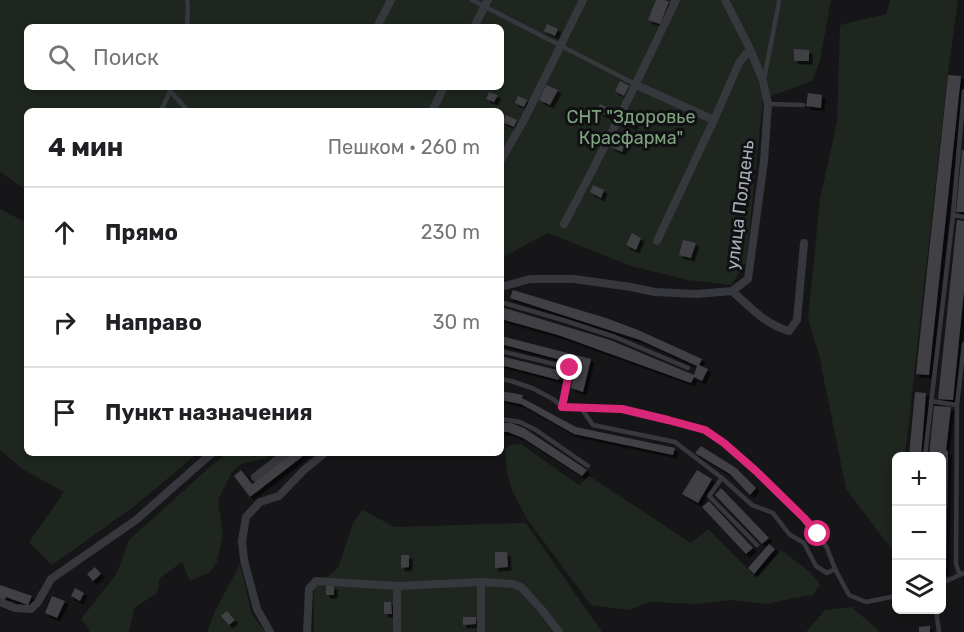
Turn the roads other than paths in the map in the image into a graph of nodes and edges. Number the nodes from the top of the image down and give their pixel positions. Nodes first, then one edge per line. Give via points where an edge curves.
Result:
1 (187, 0) edge
2 (391, 0) edge
3 (472, 0) edge
4 (583, 0) edge
5 (676, 0) edge
6 (725, 0) edge
7 (779, 2) dead end
8 (486, 3) edge
9 (187, 24) edge
10 (379, 24) edge
11 (476, 24) edge
12 (561, 45) junction
13 (750, 49) junction
14 (763, 81) junction
15 (636, 85) junction
16 (172, 90) edge
17 (173, 90) edge
18 (442, 90) edge
19 (964, 91) edge
20 (768, 104) junction
21 (803, 105) dead end
22 (162, 108) edge
23 (186, 108) edge
24 (434, 108) edge
25 (714, 120) junction
26 (504, 155) edge
27 (952, 215) junction
28 (964, 217) edge
29 (564, 224) dead end
30 (657, 240) dead end
31 (804, 243) dead end
32 (504, 285) edge
33 (732, 291) junction
34 (504, 303) edge
35 (964, 344) edge
36 (504, 352) edge
37 (688, 368) dead end
38 (504, 380) edge
39 (932, 401) junction
40 (957, 405) junction
41 (562, 407) junction
42 (581, 408) junction
43 (504, 419) edge
44 (926, 452) edge
45 (209, 456) edge
46 (282, 456) edge
47 (321, 456) edge
48 (588, 466) dead end
49 (255, 477) dead end
50 (722, 478) junction
51 (757, 545) dead end
52 (835, 569) junction
53 (962, 574) edge
54 (946, 581) edge
55 (481, 582) junction
56 (397, 586) junction
57 (892, 597) edge
58 (0, 602) edge
59 (937, 614) edge
60 (270, 632) edge
61 (307, 632) edge
62 (397, 632) edge
63 (481, 632) edge
64 (560, 632) edge
65 (939, 632) edge

1 - 9 lane
2 - 10 street
3 - 8 lane
4 - 12 street
5 - 15 street
6 - 13 street, улица Полдень
7 - 14 lane
8 - 11 street
8 - 12 lane
12 - 15 lane
12 - 26 street
13 - 14 street, улица Полдень
13 - 25 street via 739,63
14 - 20 street, улица Полдень
15 - 25 street
15 - 29 street
16 - 22 lane
17 - 23 lane
18 - 24 street
19 - 27 lane
20 - 21 lane
20 - 33 street, улица Полдень via 748,279
25 - 30 street
27 - 28 lane
27 - 39 lane
31 - 33 street via 797,320 789,330 756,315
32 - 33 street, улица Полдень via 530,279 574,279 655,292
34 - 37 lane via 615,337
35 - 40 lane
36 - 41 lane via 570,368
38 - 41 lane via 532,388
39 - 40 lane
39 - 44 lane
40 - 53 lane via 956,564
41 - 42 lane
42 - 50 lane via 593,425 675,442
42 - 52 lane via 622,409 705,430 756,471 804,518 827,548
43 - 48 lane via 536,430
45 - 58 street via 136,520 51,579 31,609
46 - 49 street
47 - 60 street via 279,496 260,502 246,517 244,560 256,609
50 - 51 lane via 709,496
50 - 52 lane via 752,505 774,513 789,534 804,543 816,566 827,573
52 - 57 lane via 849,595 866,602
53 - 54 lane
55 - 56 street
55 - 63 street
55 - 64 street via 521,587
56 - 61 street via 316,582 309,588
56 - 62 street
59 - 65 lane

